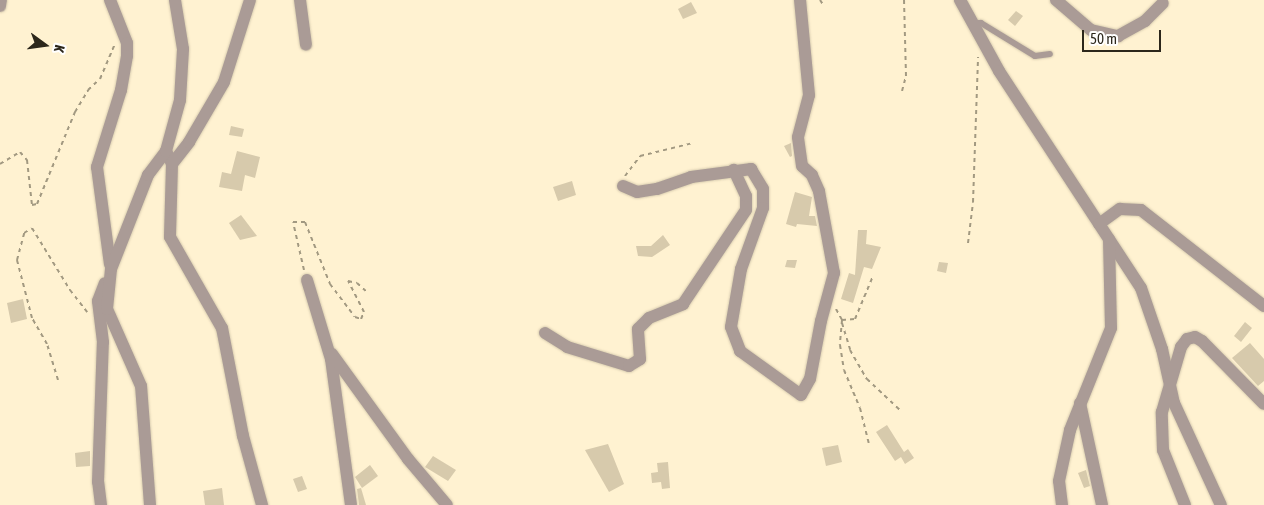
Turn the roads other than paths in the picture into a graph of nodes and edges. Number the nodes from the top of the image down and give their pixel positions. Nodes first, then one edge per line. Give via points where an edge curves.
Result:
1 (1, 0) edge
2 (110, 0) edge
3 (175, 0) edge
4 (250, 0) edge
5 (300, 0) edge
6 (800, 0) edge
7 (960, 0) edge
8 (1056, 0) edge
9 (1163, 3) dead end
10 (0, 6) edge
11 (973, 23) junction
12 (306, 45) dead end
13 (1050, 54) dead end
14 (166, 151) junction
15 (172, 164) junction
16 (734, 170) junction
17 (623, 186) road end
18 (1100, 224) junction
19 (1109, 238) junction
20 (111, 269) junction
21 (307, 280) road end
22 (1264, 306) edge
23 (545, 333) dead end
24 (328, 348) junction
25 (1171, 388) junction
26 (1080, 402) junction
27 (1264, 404) edge
28 (101, 505) edge
29 (150, 505) edge
30 (262, 505) edge
31 (351, 505) edge
32 (447, 505) edge
33 (1062, 505) edge
34 (1102, 505) edge
35 (1186, 505) edge
36 (1221, 505) edge

1 - 10 street
2 - 20 street via 127,43 125,76 97,167 109,236
3 - 14 street via 183,49 182,81
4 - 15 street via 224,82 189,142
5 - 12 street
6 - 16 street via 808,95 798,137 802,166 812,175 819,192 834,273 810,379 801,394 740,351 732,327 732,310 741,269 763,208 763,189 751,169
7 - 11 street
8 - 9 street via 1092,30 1118,36 1145,21
11 - 13 lane via 981,23 1035,56
11 - 18 street via 999,71
14 - 15 street
14 - 20 street via 148,175
15 - 30 street via 170,238 222,328
16 - 17 street via 691,177 637,192
16 - 23 street via 746,196 746,210 683,304 649,318 638,329 640,359 630,366 567,347
18 - 19 street
18 - 22 street via 1120,210 1141,210
19 - 25 street via 1141,288 1162,349
19 - 26 street via 1111,328 1095,373
20 - 28 street via 98,300 103,342 98,482
20 - 29 street via 107,309 141,386
21 - 24 street
24 - 31 street
24 - 32 street via 408,459
25 - 27 street via 1181,347 1187,339 1195,337
25 - 35 street via 1162,412 1163,450
25 - 36 street via 1198,459
26 - 33 street via 1062,459 1059,481
26 - 34 street

